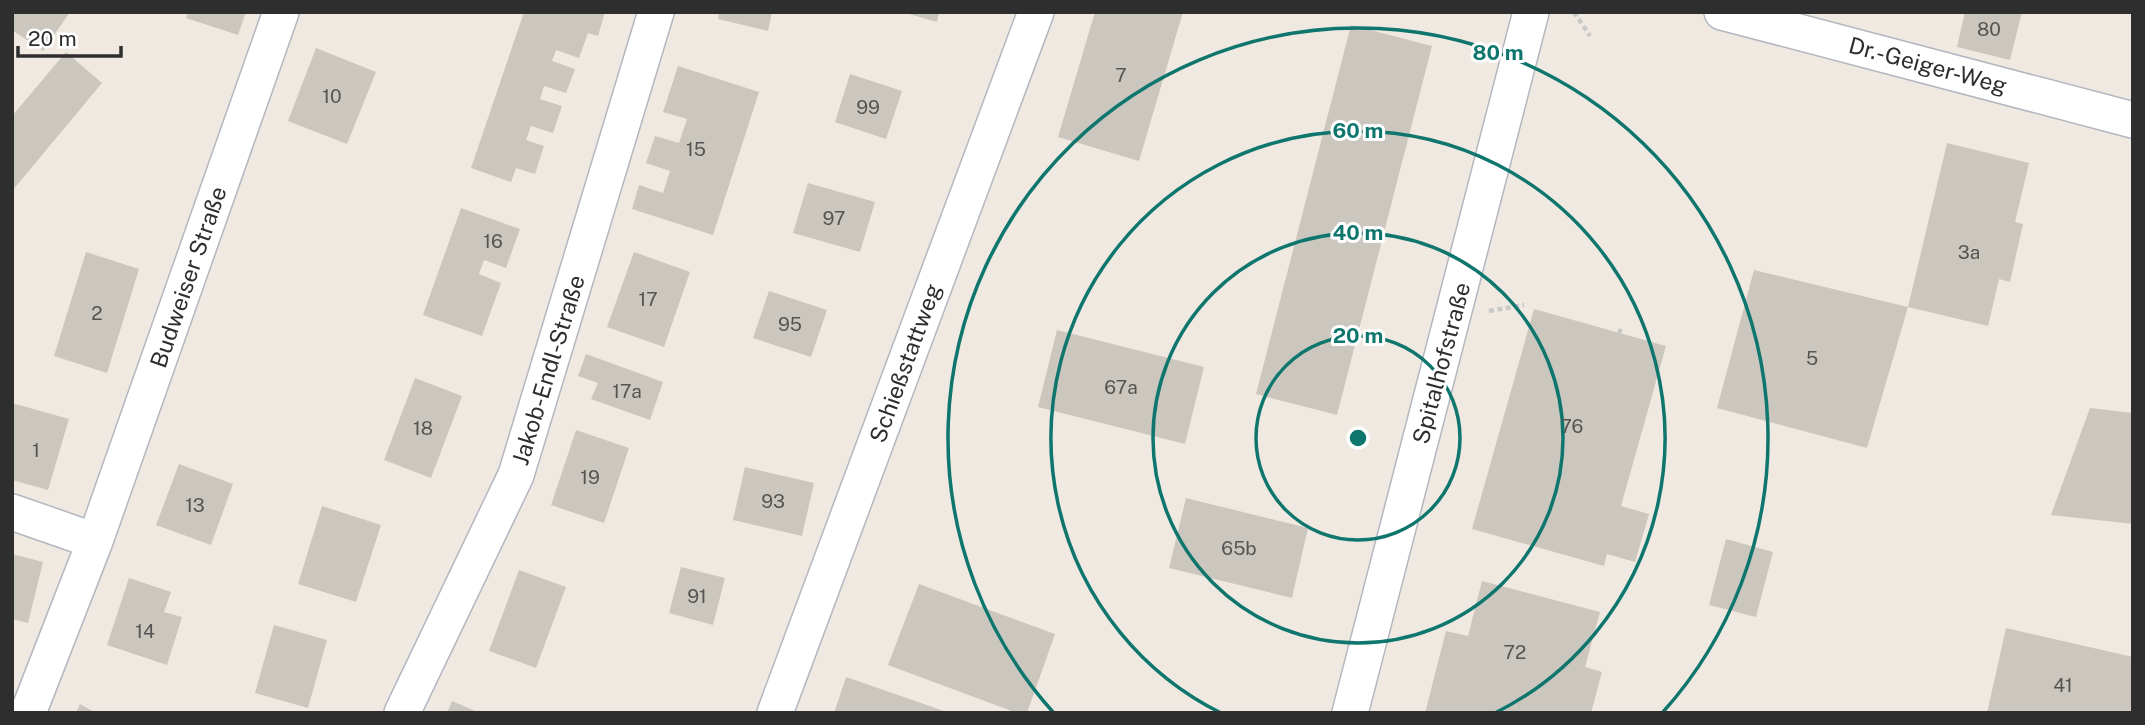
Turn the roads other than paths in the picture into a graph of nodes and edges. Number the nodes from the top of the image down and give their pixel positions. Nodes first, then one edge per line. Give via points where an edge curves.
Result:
1 (281, 12) edge
2 (656, 12) edge
3 (1035, 12) edge
4 (1531, 12) edge
5 (1722, 12) edge
6 (2133, 120) edge
7 (12, 512) edge
8 (95, 541) junction
9 (28, 713) edge
10 (402, 713) edge
11 (775, 713) edge
12 (1350, 713) edge

1 - 8 street, Budweiser Straße
2 - 10 street, Jakob-Endl-Straße via 516,475
3 - 11 street, Schießstattweg
4 - 12 street, Spitalhofstraße
5 - 6 street, Dr.-Geiger-Weg
7 - 8 street
8 - 9 street, Budweiser Straße

